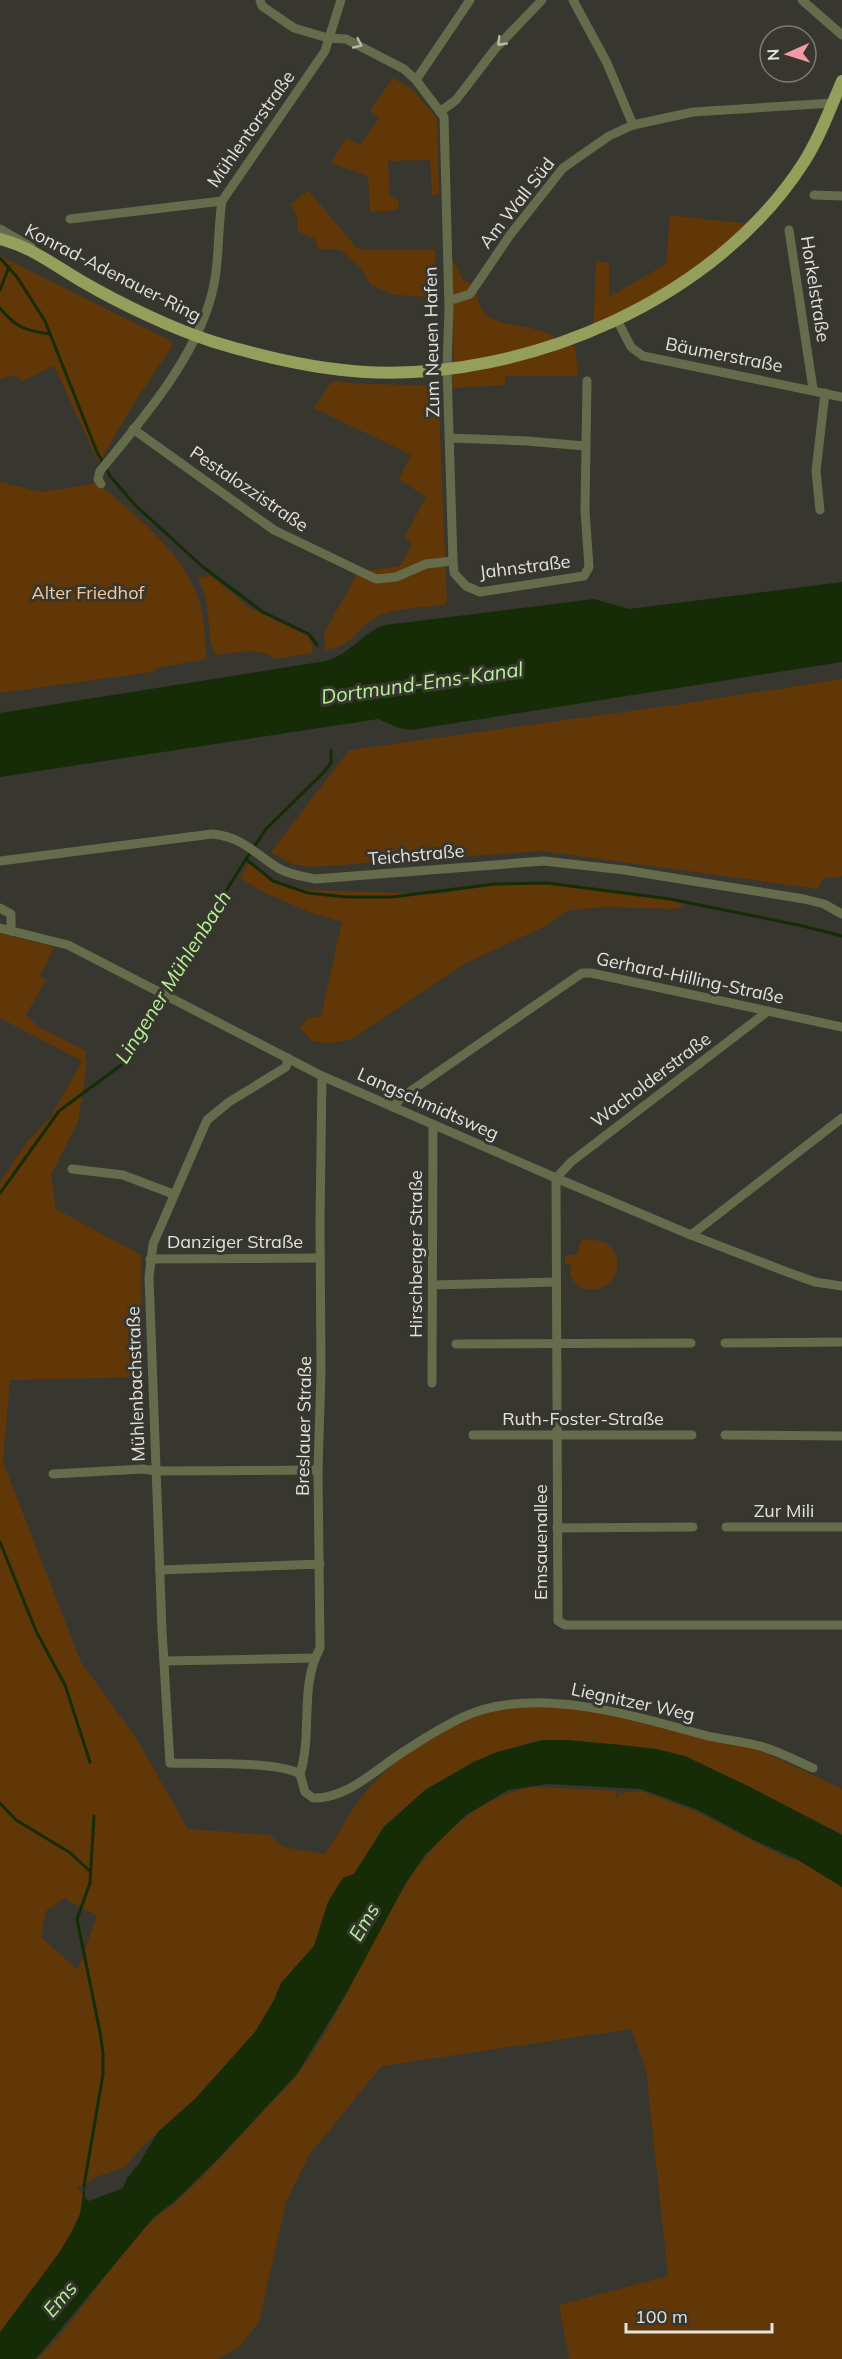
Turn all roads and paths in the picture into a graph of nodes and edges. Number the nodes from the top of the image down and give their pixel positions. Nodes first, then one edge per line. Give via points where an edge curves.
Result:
1 (341, 0) edge
2 (470, 0) edge
3 (542, 0) edge
4 (573, 0) edge
5 (802, 0) edge
6 (261, 3) edge
7 (842, 36) edge
8 (328, 38) junction
9 (416, 80) junction
10 (842, 81) edge
11 (833, 103) junction
12 (441, 111) junction
13 (633, 125) junction
14 (814, 195) dead end
15 (842, 196) edge
16 (222, 201) junction
17 (70, 219) dead end
18 (0, 229) edge
19 (789, 230) dead end
20 (0, 241) edge
21 (42, 256) junction
22 (449, 298) junction
23 (617, 321) junction
24 (196, 335) junction
25 (447, 368) junction
26 (587, 381) dead end
27 (813, 389) junction
28 (825, 393) junction
29 (842, 396) edge
30 (133, 429) junction
31 (450, 438) junction
32 (585, 446) junction
33 (102, 484) dead end
34 (820, 510) dead end
35 (453, 561) junction
36 (454, 573) joint
37 (0, 861) edge
38 (0, 908) edge
39 (842, 914) edge
40 (0, 928) edge
41 (11, 931) junction
42 (768, 1011) junction
43 (842, 1026) edge
44 (288, 1058) junction
45 (322, 1076) junction
46 (393, 1107) junction
47 (842, 1118) edge
48 (433, 1125) junction
49 (72, 1169) dead end
50 (556, 1178) junction
51 (173, 1194) junction
52 (691, 1235) junction
53 (320, 1258) junction
54 (150, 1259) junction
55 (555, 1282) junction
56 (433, 1284) junction
57 (842, 1286) edge
58 (842, 1342) edge
59 (691, 1343) dead end
60 (725, 1343) dead end
61 (456, 1344) dead end
62 (556, 1344) junction
63 (432, 1383) dead end
64 (473, 1435) dead end
65 (692, 1435) dead end
66 (725, 1435) dead end
67 (558, 1436) junction
68 (842, 1436) edge
69 (318, 1470) junction
70 (156, 1471) junction
71 (53, 1474) dead end
72 (693, 1527) dead end
73 (726, 1527) dead end
74 (842, 1527) edge
75 (557, 1528) junction
76 (320, 1564) junction
77 (160, 1570) junction
78 (842, 1625) edge
79 (315, 1658) junction
80 (165, 1661) junction
81 (813, 1768) dead end
82 (300, 1774) junction

1 - 8 street, Mühlentorstraße
2 - 9 street
3 -> 12 street via 495,49 456,100
4 - 13 street via 607,63
5 - 7 street
6 - 8 street via 294,28
8 -> 9 street via 346,39 386,58
8 - 16 street, Mühlentorstraße via 294,98
9 - 12 street
10 - 11 main road, Konrad-Adenauer-Ring
11 - 13 street, Am Wall Süd via 693,112
11 - 23 main road, Konrad-Adenauer-Ring via 803,163 742,234 684,281
12 - 22 street, Zum Neuen Hafen via 445,132
13 - 22 street, Am Wall Süd via 609,136 563,168 470,294
14 - 15 street
16 - 17 street, Mühlentorstraße
16 - 24 street via 216,278
18 - 21 street
19 - 27 street, Horkelstraße
20 - 21 main road, Konrad-Adenauer-Ring
21 - 24 main road, Konrad-Adenauer-Ring via 87,284
22 - 25 street, Zum Neuen Hafen
23 - 25 main road, Konrad-Adenauer-Ring via 536,350
23 - 27 street, Bäumerstraße via 631,347 642,356
24 - 25 main road, Konrad-Adenauer-Ring via 271,358 325,367 365,372
24 - 30 street
25 - 31 street, Zum Neuen Hafen
26 - 32 street, Jahnstraße
27 - 28 street, Bäumerstraße
28 - 29 street, Bäumerstraße
28 - 34 street via 816,471
30 - 33 street via 100,471 98,479
30 - 35 street, Pestalozzistraße via 274,530 376,579 396,577 426,564
31 - 32 street
31 - 35 street, Zum Neuen Hafen
32 - 36 street, Jahnstraße via 589,567 585,576 480,592 466,586
35 - 36 street, Zum Neuen Hafen
37 - 39 street, Teichstraße via 212,834 239,840 289,874 315,879 544,861 763,892 817,902
38 - 41 street via 11,914
40 - 41 street, Langschmidtsweg
41 - 44 street, Langschmidtsweg via 69,945
42 - 43 street, Gerhard-Hilling-Straße
42 - 46 street, Gerhard-Hilling-Straße via 582,973
42 - 50 street, Wacholderstraße via 571,1162
44 - 45 street, Langschmidtsweg
44 - 51 street, Mühlenbachstraße via 286,1067 207,1120
45 - 46 street, Langschmidtsweg
45 - 53 street, Breslauer Straße
46 - 48 street, Langschmidtsweg
47 - 52 street
48 - 50 street, Langschmidtsweg
48 - 56 street, Hirschberger Straße
49 - 51 street via 123,1174
50 - 52 street, Langschmidtsweg
50 - 55 street, Emsauenallee
51 - 54 street, Mühlenbachstraße
52 - 57 street, Langschmidtsweg via 815,1282
53 - 54 street, Danziger Straße
53 - 69 street, Breslauer Straße
54 - 70 street, Mühlenbachstraße
55 - 56 street
55 - 62 street, Emsauenallee
56 - 63 street, Hirschberger Straße
58 - 60 street
59 - 62 street
61 - 62 street
62 - 67 street, Emsauenallee
64 - 67 street, Ruth-Foster-Straße
65 - 67 street, Ruth-Foster-Straße
66 - 68 street
67 - 75 street, Emsauenallee
69 - 70 street
69 - 76 street, Breslauer Straße
70 - 71 street
70 - 77 street, Mühlenbachstraße
72 - 75 street
73 - 74 street, Zur Mili
75 - 78 street, Emsauenallee via 557,1610 558,1621 565,1625
76 - 77 street
76 - 79 street, Breslauer Straße via 320,1648
77 - 80 street, Mühlenbachstraße
79 - 80 street
79 - 82 street, Breslauer Straße via 309,1673 305,1759
80 - 82 street, Mühlenbachstraße via 170,1763 272,1766 290,1768
81 - 82 street, Liegnitzer Weg via 764,1747 635,1716 536,1702 466,1715 360,1783 334,1794 313,1798 305,1792

